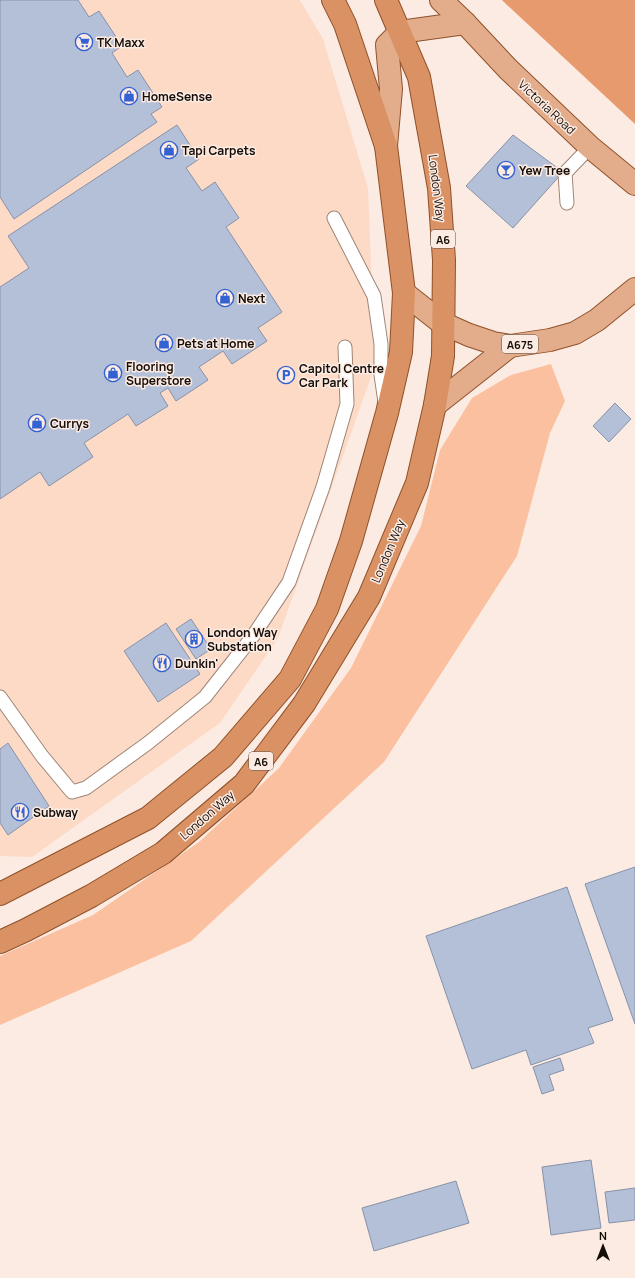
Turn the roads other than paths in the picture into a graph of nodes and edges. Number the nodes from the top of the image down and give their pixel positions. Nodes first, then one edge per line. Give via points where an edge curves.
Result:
1 (333, 0) edge
2 (386, 0) edge
3 (441, 0) edge
4 (465, 23) junction
5 (400, 32) junction
6 (386, 146) junction
7 (590, 147) junction
8 (635, 184) edge
9 (567, 203) dead end
10 (334, 218) dead end
11 (635, 289) edge
12 (404, 293) junction
13 (442, 323) junction
14 (510, 346) junction
15 (345, 347) dead end
16 (435, 405) junction
17 (387, 413) junction
18 (0, 697) edge
19 (0, 894) edge
20 (0, 942) edge

1 - 6 highway, A6 via 345,24
2 - 5 highway, London Way / A6
3 - 4 main road, Victoria Road
4 - 5 main road
4 - 7 main road, Victoria Road via 508,69
5 - 6 main road via 387,45 391,89
5 - 13 highway, London Way / A6 via 419,77 439,188 444,260
6 - 12 highway, A6
7 - 8 main road, Victoria Road
7 - 9 lane via 564,173
10 - 17 lane via 374,296
11 - 14 main road, A675 via 597,320 575,333
12 - 13 main road, A675
12 - 17 highway, A6 via 401,352
13 - 14 main road, A675 via 488,341
13 - 16 highway, London Way / A6 via 443,356
14 - 16 main road, A675
15 - 18 lane via 347,404 323,487 289,582 253,636 205,697 86,788 72,792 42,756
16 - 20 highway, London Way / A6 via 417,483 369,596 304,704 244,784 163,853 91,896
17 - 19 highway, A6 via 351,541 327,609 290,679 223,757 148,818

